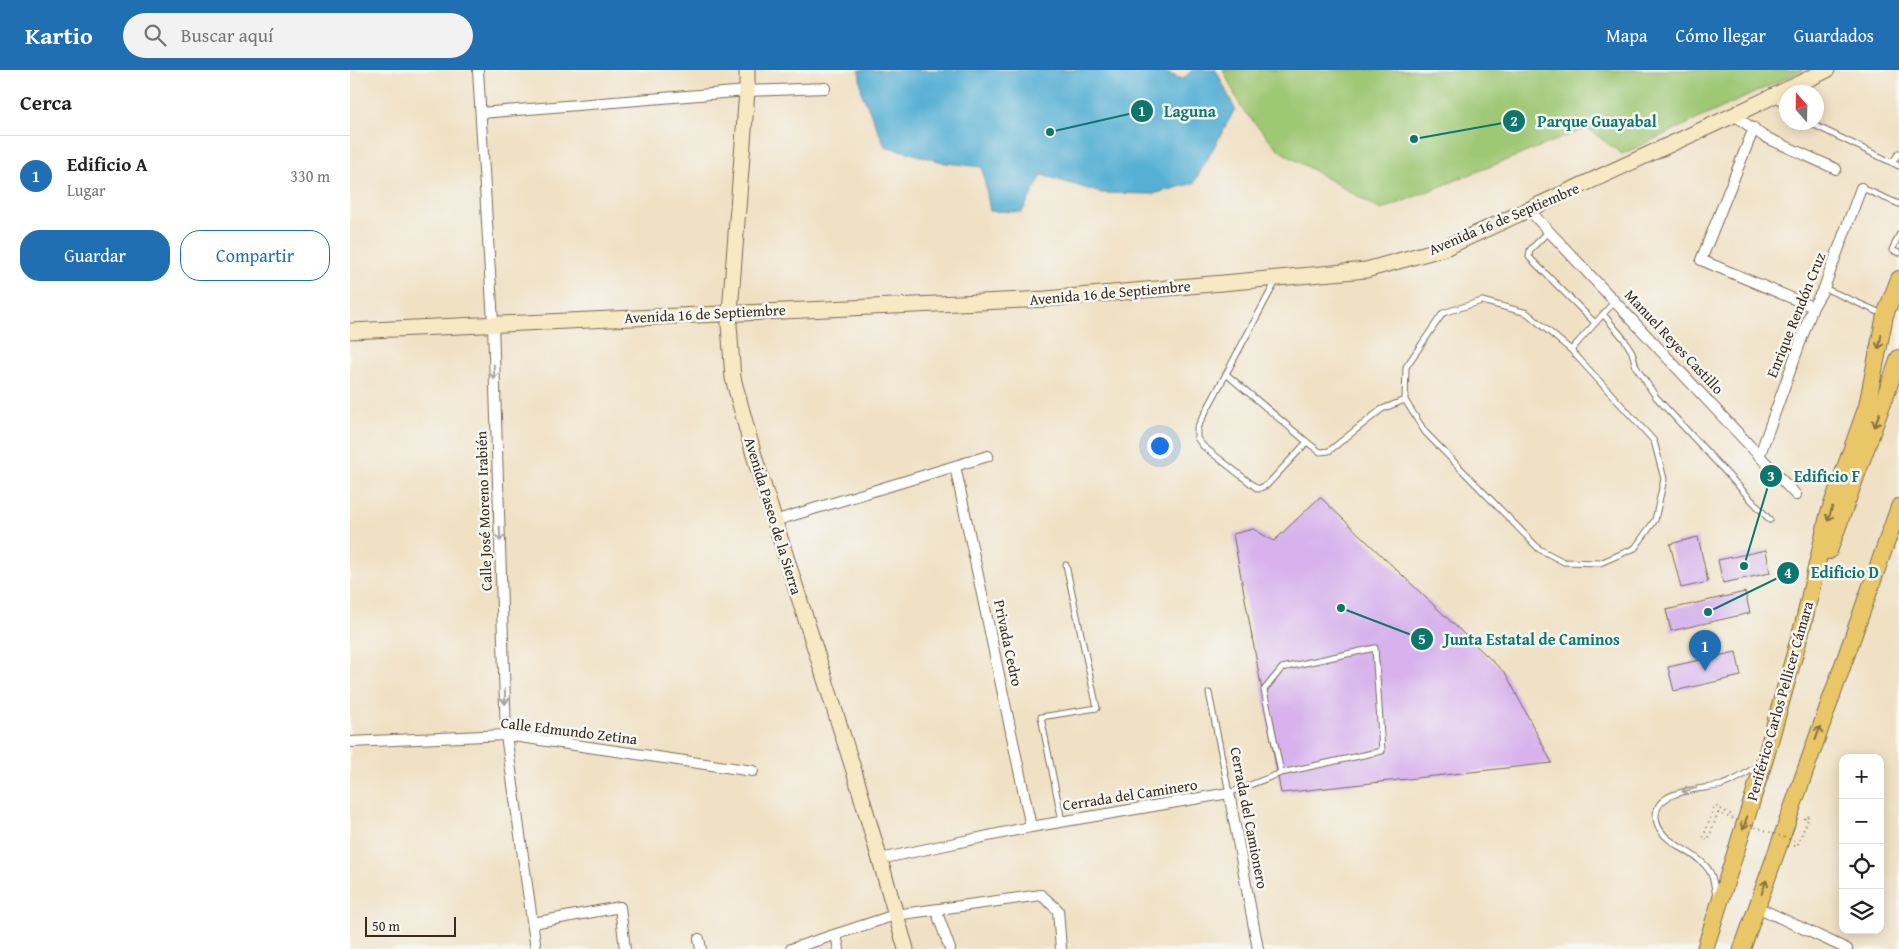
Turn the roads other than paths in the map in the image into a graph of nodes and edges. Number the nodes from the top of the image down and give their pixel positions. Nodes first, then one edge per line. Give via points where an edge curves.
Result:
1 (478, 70) edge
2 (747, 70) edge
3 (1826, 70) edge
4 (825, 88) dead end
5 (747, 91) junction
6 (1773, 96) junction
7 (1779, 101) edge
8 (481, 113) junction
9 (1734, 115) junction
10 (1754, 128) junction
11 (1824, 130) edge
12 (1899, 153) edge
13 (1892, 164) junction
14 (1899, 166) edge
15 (1836, 169) dead end
16 (1861, 188) joint
17 (1899, 204) edge
18 (1529, 210) junction
19 (1549, 231) junction
20 (1899, 235) edge
21 (1899, 253) edge
22 (1278, 278) junction
23 (1899, 279) edge
24 (1824, 288) junction
25 (1895, 293) edge
26 (1616, 302) junction
27 (1813, 307) junction
28 (730, 312) junction
29 (1603, 314) junction
30 (1885, 315) junction
31 (493, 323) junction
32 (1595, 323) junction
33 (350, 331) edge
34 (1571, 350) junction
35 (1899, 358) edge
36 (1226, 374) junction
37 (1405, 400) junction
38 (1307, 442) junction
39 (1760, 454) junction
40 (988, 456) dead end
41 (955, 466) junction
42 (1796, 495) dead end
43 (1899, 507) edge
44 (1770, 520) dead end
45 (774, 521) junction
46 (1066, 565) dead end
47 (1804, 621) junction
48 (1209, 693) dead end
49 (506, 736) junction
50 (350, 742) edge
51 (1765, 759) junction
52 (753, 771) dead end
53 (1280, 773) junction
54 (1229, 794) junction
55 (1062, 821) junction
56 (1031, 827) junction
57 (880, 858) junction
58 (1718, 906) junction
59 (1757, 907) junction
60 (936, 910) junction
61 (895, 915) junction
62 (533, 923) junction
63 (836, 935) junction
64 (536, 949) edge
65 (625, 949) edge
66 (790, 949) edge
67 (839, 949) edge
68 (906, 949) edge
69 (950, 949) edge
70 (1061, 949) edge
71 (1258, 949) edge
72 (1705, 949) edge
73 (1742, 949) edge
74 (1847, 949) edge

1 - 8 street, Calle José Moreno Irabién
2 - 5 main road, Avenida Paseo de la Sierra
3 - 6 main road, Avenida 16 de Septiembre
4 - 5 street
5 - 8 street
5 - 28 main road, Avenida Paseo de la Sierra
6 - 7 lane
6 - 9 main road, Avenida 16 de Septiembre
8 - 31 street, Calle José Moreno Irabién
9 - 10 street
9 - 18 main road, Avenida 16 de Septiembre
10 - 15 street via 1764,136
10 - 27 street via 1701,260
11 - 13 lane
12 - 13 lane
13 - 14 lane
16 - 17 lane
16 - 24 street, Enrique Rendón Cruz
18 - 19 street, Manuel Reyes Castillo
18 - 22 main road, Avenida 16 de Septiembre via 1445,248 1366,270
19 - 26 street, Manuel Reyes Castillo
19 - 32 lane via 1530,250 1529,257
20 - 21 lane via 1892,250
22 - 28 main road, Avenida 16 de Septiembre via 1046,299
22 - 36 lane
23 - 25 main road, Periférico Carlos Pellicer Cámara
24 - 27 street, Enrique Rendón Cruz
24 - 30 lane
25 - 30 main road, Periférico Carlos Pellicer Cámara
26 - 29 lane
26 - 39 street, Manuel Reyes Castillo
27 - 39 street, Enrique Rendón Cruz
28 - 31 main road, Avenida 16 de Septiembre
28 - 45 main road, Avenida Paseo de la Sierra via 729,351 733,378
29 - 32 lane
29 - 44 lane via 1624,339 1636,367 1656,397
30 -> 47 main road, Periférico Carlos Pellicer Cámara via 1867,406 1828,516
31 - 33 main road, Avenida 16 de Septiembre
31 -> 49 street, Calle José Moreno Irabién
32 - 34 lane
34 - 37 lane via 1527,313 1482,301 1443,313 1406,367
34 - 37 lane via 1654,441 1664,479 1655,520 1635,548 1600,563 1564,562 1539,549 1425,432
35 -> 47 main road
36 - 38 lane
36 - 38 lane via 1197,428 1197,438 1203,446 1258,489 1267,485
37 - 38 lane via 1382,409 1329,451 1320,452
39 - 42 street, Manuel Reyes Castillo
40 - 41 street
41 - 45 street
41 - 56 street, Privada Cedro
59 -> 43 main road
45 - 57 main road, Avenida Paseo de la Sierra
46 - 55 lane via 1097,708 1041,717
47 - 51 main road, Periférico Carlos Pellicer Cámara
48 - 54 lane, Cerrada del Camionero
49 - 50 street, Calle Edmundo Zetina
49 - 52 street, Calle Edmundo Zetina
49 - 62 street, Calle José Moreno Irabién
51 -> 58 main road, Periférico Carlos Pellicer Cámara
51 -> 58 lane via 1740,778 1676,793 1661,802 1656,816 1661,832 1711,872
53 - 53 lane, Cerrada del Caminero via 1264,690 1282,668 1375,648 1382,750
53 - 54 lane, Cerrada del Caminero
54 - 55 street, Cerrada del Caminero
54 - 71 street, Cerrada del Camionero
55 - 56 street, Cerrada del Caminero
56 - 57 street, Cerrada del Caminero
57 - 61 main road, Avenida Paseo de la Sierra
58 - 72 main road, Periférico Carlos Pellicer Cámara
59 - 73 main road
59 - 74 street
60 - 61 street
60 - 69 street
60 - 70 street via 1042,895 1058,910
61 - 63 street
61 - 68 main road, Avenida Paseo de la Sierra
62 - 64 street, Calle José Moreno Irabién
62 - 65 street via 620,907
63 - 66 street
63 - 67 street

